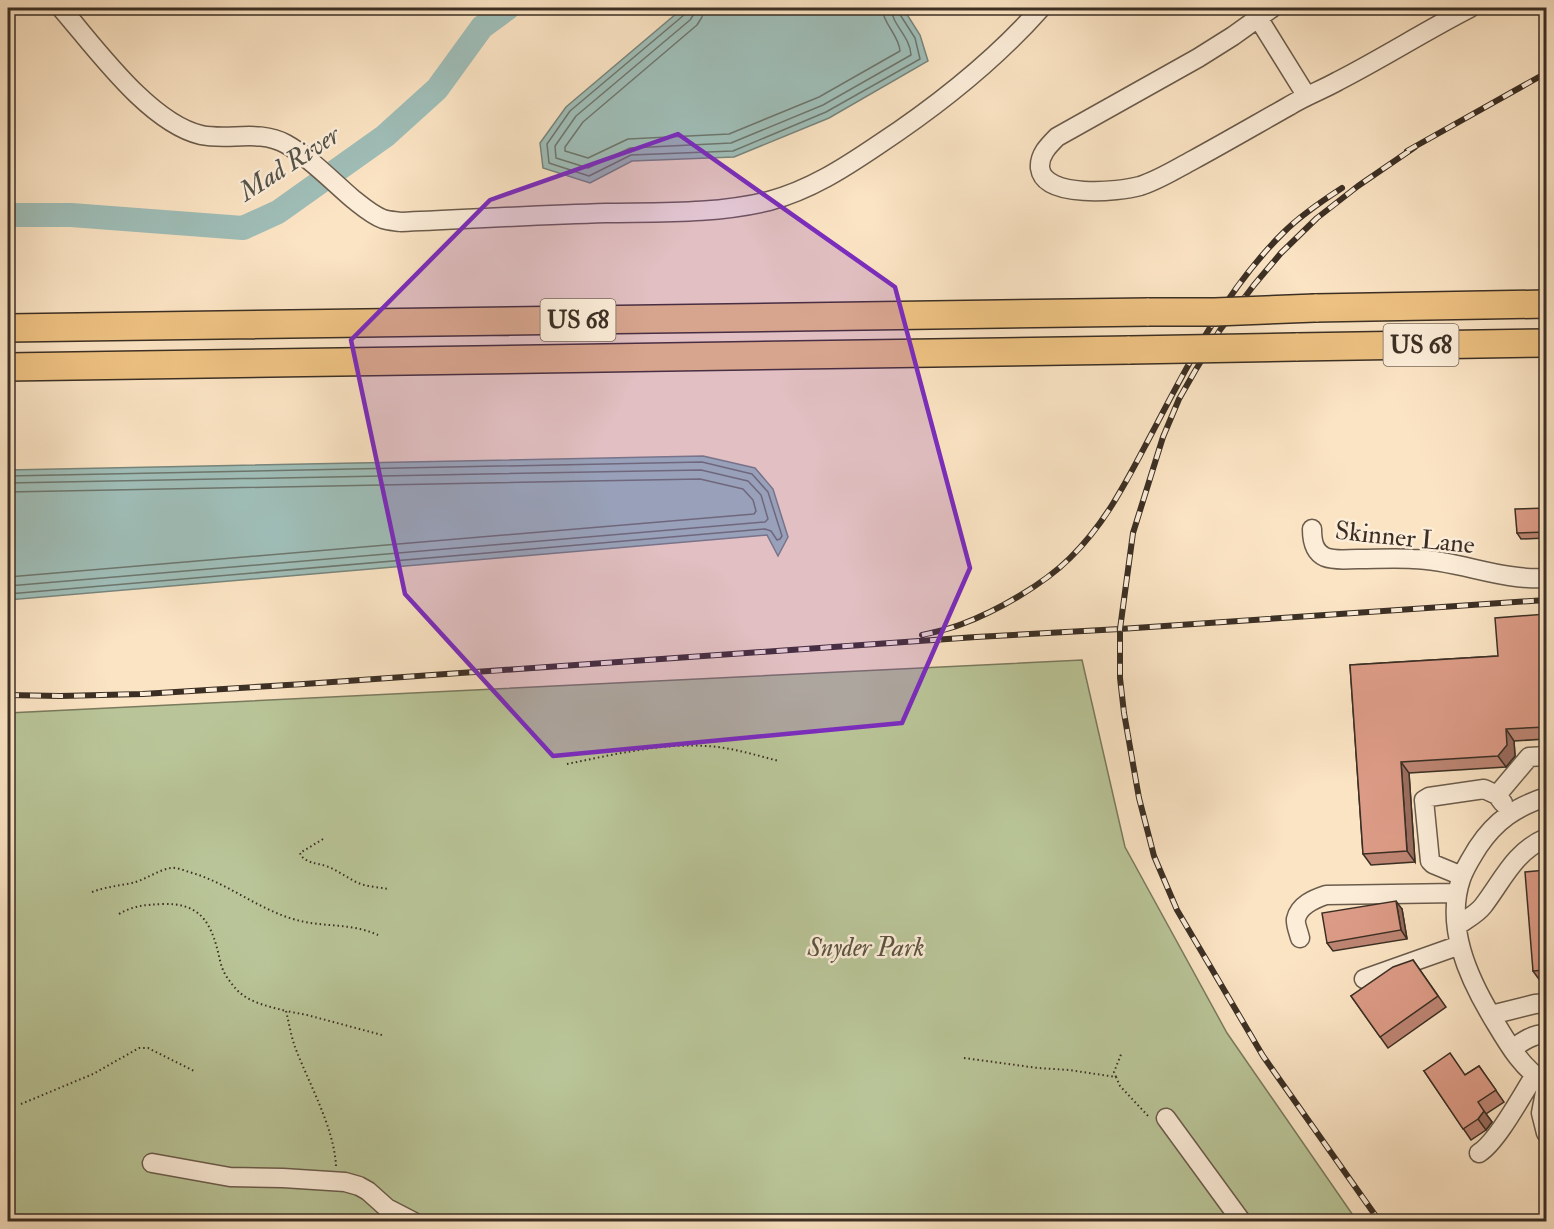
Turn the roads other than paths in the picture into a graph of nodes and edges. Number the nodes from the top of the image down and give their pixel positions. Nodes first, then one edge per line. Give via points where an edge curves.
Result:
1 (61, 8) edge
2 (1041, 8) edge
3 (1470, 8) edge
4 (1261, 11) edge
5 (1306, 95) junction
6 (1546, 304) edge
7 (8, 328) edge
8 (1546, 343) edge
9 (8, 369) edge
10 (1312, 530) dead end
11 (1546, 578) edge
12 (1546, 756) edge
13 (1497, 795) junction
14 (1546, 797) edge
15 (1510, 813) junction
16 (1546, 838) edge
17 (1460, 885) junction
18 (1457, 926) junction
19 (1300, 938) dead end
20 (1460, 945) junction
21 (1364, 979) dead end
22 (1546, 1003) edge
23 (1491, 1015) junction
24 (1546, 1034) edge
25 (1512, 1049) junction
26 (1543, 1082) edge
27 (1159, 1119) road end
28 (1546, 1133) edge
29 (1479, 1153) dead end
30 (152, 1163) dead end
31 (414, 1221) edge
32 (1242, 1221) edge

1 - 2 street via 127,84 166,119 200,135 258,136 288,145 375,215 401,222 702,210 769,201 798,192 908,126 953,92
3 - 5 street
4 - 5 street
4 - 5 street via 1233,36 1198,58 1057,137 1042,156 1044,178 1078,191 1117,191 1140,186 1220,146
6 - 7 highway, US 68, bridge
8 - 9 highway, US 68, bridge
10 - 11 street, Skinner Lane via 1314,546 1320,553 1340,560 1439,561 1512,577
12 - 13 street via 1529,757
13 - 15 street
13 - 17 street via 1484,789 1424,800 1430,861
14 - 15 street
15 - 17 street via 1484,838 1468,862
16 - 18 street via 1516,859 1482,908
17 - 18 street
17 - 19 street via 1326,895 1302,908 1296,920
18 - 20 street
20 - 21 street
20 - 23 street
22 - 23 street
23 - 25 street
24 - 25 street via 1538,1034
25 - 26 street
26 - 28 street via 1541,1113
26 - 29 street
27 - 32 street
30 - 31 street via 230,1177 340,1174 387,1208

